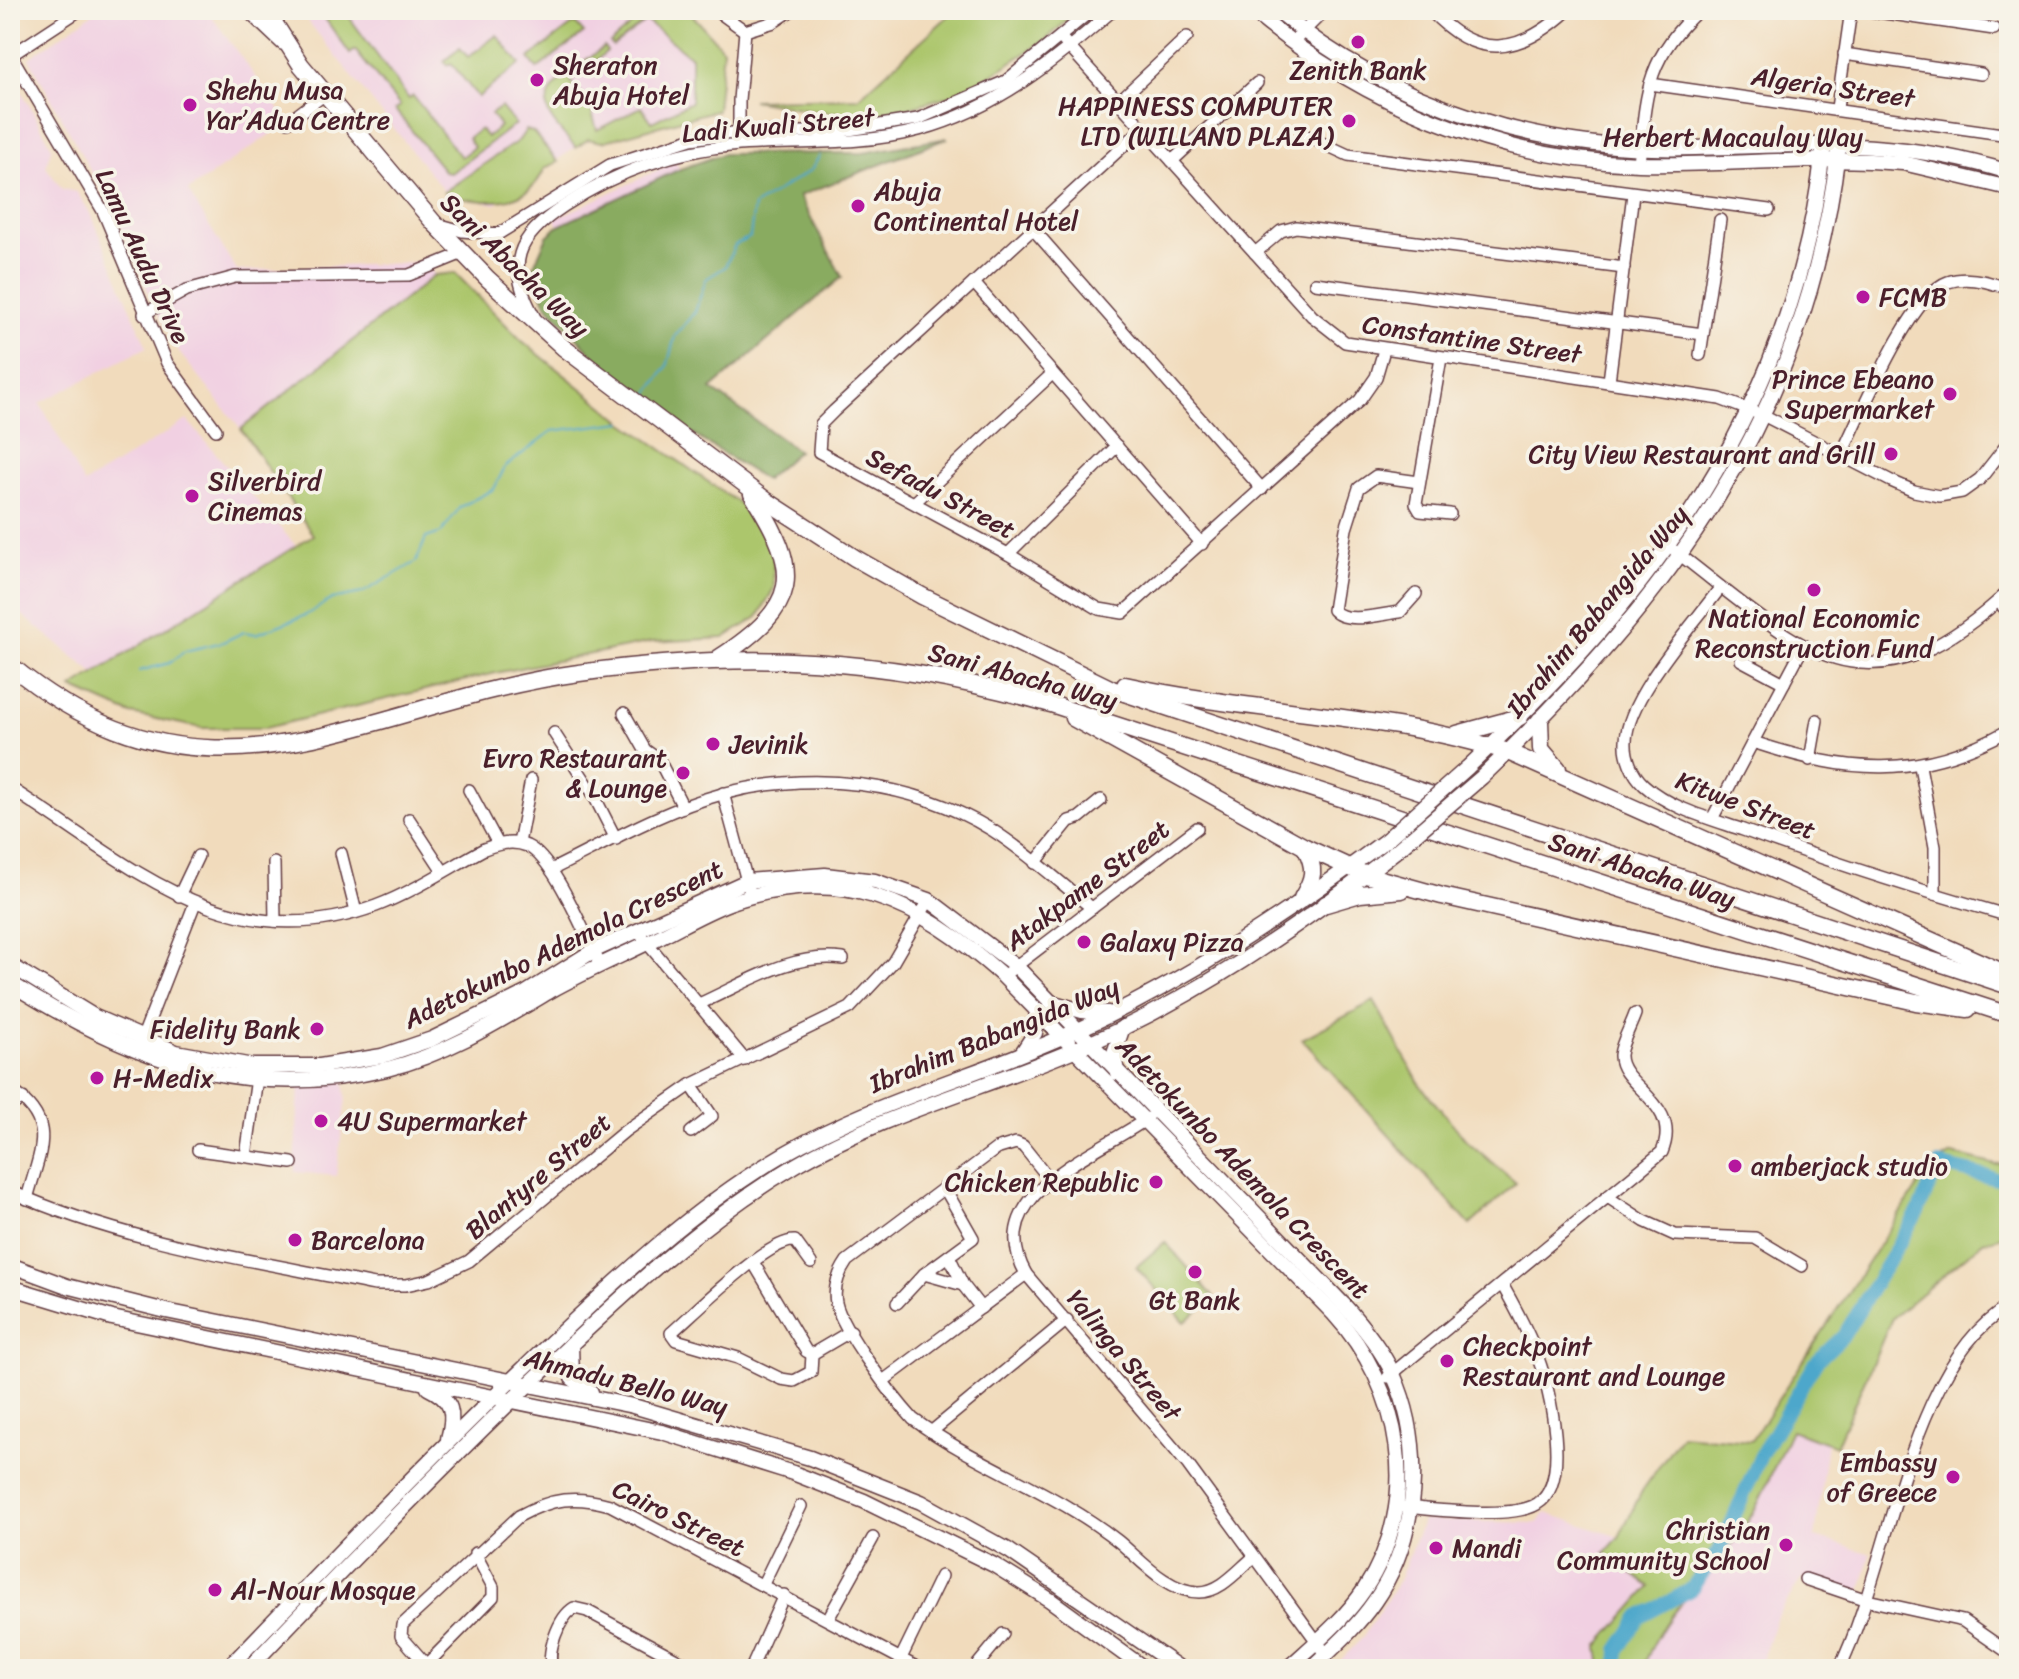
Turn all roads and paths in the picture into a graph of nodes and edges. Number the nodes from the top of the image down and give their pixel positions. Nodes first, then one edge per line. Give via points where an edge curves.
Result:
1 (80, 10) edge
2 (246, 10) edge
3 (266, 10) edge
4 (716, 10) edge
5 (792, 10) edge
6 (1092, 10) edge
7 (1113, 10) edge
8 (1251, 10) edge
9 (1277, 10) edge
10 (1430, 10) edge
11 (1568, 10) edge
12 (1678, 10) edge
13 (1699, 10) edge
14 (1851, 10) edge
15 (1864, 10) edge
16 (1322, 11) edge
17 (1687, 20) junction
18 (1994, 29) dead end
19 (745, 31) junction
20 (1303, 32) junction
21 (1187, 37) dead end
22 (1061, 38) junction
23 (1292, 43) junction
24 (1070, 48) junction
25 (1844, 54) junction
26 (10, 56) edge
27 (301, 65) junction
28 (1981, 74) dead end
29 (1257, 83) dead end
30 (1650, 84) junction
31 (325, 94) junction
32 (1119, 101) junction
33 (1837, 108) junction
34 (288, 122) dead end
35 (1143, 128) junction
36 (739, 132) junction
37 (2009, 135) edge
38 (1307, 136) dead end
39 (1832, 143) junction
40 (740, 145) junction
41 (1641, 147) junction
42 (1830, 159) junction
43 (1172, 161) junction
44 (1639, 164) junction
45 (2009, 172) edge
46 (2009, 188) edge
47 (1633, 194) junction
48 (1769, 210) dead end
49 (1720, 220) dead end
50 (434, 223) junction
51 (1033, 229) junction
52 (463, 253) junction
53 (1255, 253) junction
54 (1624, 268) junction
55 (974, 283) junction
56 (1315, 283) dead end
57 (2009, 289) edge
58 (144, 314) junction
59 (1617, 322) junction
60 (538, 324) junction
61 (1703, 334) junction
62 (1384, 350) junction
63 (1700, 355) dead end
64 (1441, 358) junction
65 (1052, 374) junction
66 (1609, 381) junction
67 (1758, 413) junction
68 (216, 430) dead end
69 (2009, 442) edge
70 (1117, 446) junction
71 (1841, 455) junction
72 (1419, 482) junction
73 (746, 486) junction
74 (1262, 489) junction
75 (915, 502) junction
76 (1450, 514) dead end
77 (1202, 544) junction
78 (1674, 551) junction
79 (1008, 554) junction
80 (1720, 588) junction
81 (2009, 591) edge
82 (1416, 594) dead end
83 (1998, 601) junction
84 (2009, 613) edge
85 (1803, 647) junction
86 (719, 658) junction
87 (1741, 660) dead end
88 (10, 665) edge
89 (1078, 674) junction
90 (1784, 683) junction
91 (1051, 704) junction
92 (624, 713) dead end
93 (1520, 717) junction
94 (1540, 720) junction
95 (1817, 720) dead end
96 (2009, 730) edge
97 (554, 733) dead end
98 (1451, 735) junction
99 (1753, 742) junction
100 (1490, 746) junction
101 (1508, 752) junction
102 (1810, 760) junction
103 (1920, 766) junction
104 (1565, 776) junction
105 (531, 780) dead end
106 (10, 788) edge
107 (469, 790) dead end
108 (723, 793) junction
109 (1101, 800) dead end
110 (683, 807) junction
111 (409, 819) dead end
112 (1712, 819) junction
113 (1197, 828) dead end
114 (616, 839) junction
115 (519, 843) junction
116 (498, 844) junction
117 (1391, 845) junction
118 (1305, 847) junction
119 (341, 853) dead end
120 (198, 856) dead end
121 (274, 863) dead end
122 (1035, 863) junction
123 (1349, 867) junction
124 (551, 870) junction
125 (443, 871) junction
126 (1366, 875) junction
127 (749, 889) junction
128 (1424, 891) junction
129 (1935, 894) junction
130 (179, 896) junction
131 (1302, 898) junction
132 (929, 900) junction
133 (195, 903) junction
134 (1326, 904) junction
135 (1092, 908) junction
136 (356, 912) junction
137 (921, 913) junction
138 (2009, 916) edge
139 (275, 921) junction
140 (642, 938) junction
141 (596, 957) junction
142 (843, 959) dead end
143 (10, 965) edge
144 (1016, 966) junction
145 (2009, 975) edge
146 (1003, 976) junction
147 (10, 983) edge
148 (2009, 986) edge
149 (1051, 1002) junction
150 (699, 1004) junction
151 (1037, 1010) junction
152 (1112, 1013) junction
153 (1635, 1014) dead end
154 (2007, 1014) edge
155 (1123, 1027) junction
156 (1078, 1030) junction
157 (1062, 1037) junction
158 (1089, 1043) junction
159 (139, 1046) junction
160 (1075, 1050) junction
161 (1022, 1053) junction
162 (745, 1060) junction
163 (1049, 1060) junction
164 (1098, 1072) junction
165 (1118, 1073) junction
166 (257, 1078) junction
167 (691, 1085) junction
168 (10, 1089) edge
169 (23, 1098) junction
170 (10, 1106) edge
171 (1150, 1117) junction
172 (691, 1132) dead end
173 (198, 1150) dead end
174 (246, 1156) junction
175 (292, 1163) dead end
176 (1051, 1181) junction
177 (944, 1187) junction
178 (10, 1191) edge
179 (1609, 1198) junction
180 (27, 1199) junction
181 (949, 1256) junction
182 (753, 1262) junction
183 (811, 1263) dead end
184 (10, 1265) edge
185 (1802, 1266) dead end
186 (924, 1274) junction
187 (1026, 1274) junction
188 (963, 1285) junction
189 (1503, 1286) junction
190 (10, 1287) edge
191 (897, 1303) dead end
192 (2009, 1306) edge
193 (981, 1308) junction
194 (1067, 1320) junction
195 (851, 1331) junction
196 (571, 1344) junction
197 (812, 1354) junction
198 (1387, 1378) junction
199 (410, 1379) junction
200 (513, 1379) junction
201 (883, 1381) junction
202 (531, 1383) junction
203 (492, 1396) junction
204 (601, 1399) junction
205 (511, 1401) junction
206 (931, 1432) junction
207 (448, 1440) junction
208 (801, 1506) dead end
209 (1403, 1507) junction
210 (873, 1538) dead end
211 (475, 1553) junction
212 (1254, 1557) junction
213 (941, 1576) dead end
214 (1805, 1579) dead end
215 (763, 1584) junction
216 (784, 1595) junction
217 (1867, 1600) junction
218 (828, 1619) junction
219 (1003, 1634) dead end
220 (1322, 1648) junction
221 (2009, 1653) edge
222 (901, 1658) junction
223 (428, 1667) edge
224 (227, 1669) edge
225 (248, 1669) edge
226 (553, 1669) edge
227 (695, 1669) edge
228 (751, 1669) edge
229 (920, 1669) edge
230 (974, 1669) edge
231 (1145, 1669) edge
232 (1181, 1669) edge
233 (1287, 1669) edge
234 (1311, 1669) edge
235 (1839, 1669) edge

1 - 26 street
2 - 27 street
3 - 27 highway, Sani Abacha Way
4 - 19 street
5 - 19 street
6 - 22 street, Ladi Kwali Street
7 - 24 street, Ladi Kwali Street
8 - 23 main road, Herbert Macaulay Way
9 - 20 main road, Herbert Macaulay Way
10 - 11 street via 1451,32 1489,46 1528,40
12 - 17 street
13 - 17 street
14 - 25 street
15 - 18 street
16 - 20 street
17 - 30 street via 1659,55
19 - 36 street
20 - 23 street
20 - 41 main road, Herbert Macaulay Way via 1394,86 1447,110 1573,143
21 - 32 street
22 - 24 street, Constantine Street
22 - 36 street, Ladi Kwali Street via 1006,81 918,119 836,132
23 - 44 main road, Herbert Macaulay Way via 1357,84 1441,125 1540,153
24 - 32 street, Constantine Street
24 - 40 street, Ladi Kwali Street via 999,98 920,130 832,143
25 - 28 street
25 - 33 street
26 - 58 street, Lamu Audu Drive via 103,211
27 - 31 highway, Sani Abacha Way
29 - 43 street
30 - 33 street, Algeria Street
30 - 41 street
31 - 34 street
31 - 50 highway, Sani Abacha Way
32 - 35 street, Constantine Street
33 - 37 street, Algeria Street
35 - 43 street, Constantine Street
35 - 51 street, Sefadu Street
36 - 40 street
36 - 50 street, Ladi Kwali Street via 627,157 498,234
38 - 47 street via 1348,155
39 - 41 main road, Herbert Macaulay Way
39 - 42 main road, Ibrahim Babangida Way
39 - 45 main road, Herbert Macaulay Way via 1952,156
40 - 60 street, Ladi Kwali Street via 691,151 630,170 586,192 532,230 520,250 518,279
41 - 44 street
42 - 44 main road, Herbert Macaulay Way
42 - 46 main road, Herbert Macaulay Way via 1903,163
42 - 67 main road, Ibrahim Babangida Way via 1798,288
43 - 53 street, Constantine Street
47 - 48 street
47 - 54 street
49 - 61 street
50 - 52 highway, Sani Abacha Way
51 - 55 street, Sefadu Street
51 - 74 street
52 - 58 street via 409,275 235,277 209,282
52 - 60 highway, Sani Abacha Way
53 - 54 street via 1281,231 1296,227
53 - 62 street, Constantine Street via 1334,335
54 - 59 street
55 - 65 street
55 - 75 street, Sefadu Street via 821,424 819,452
56 - 59 street
57 - 71 street via 1973,279 1949,281 1924,301 1908,321
58 - 68 street, Lamu Audu Drive via 167,363
59 - 61 street
59 - 66 street
60 - 73 highway, Sani Abacha Way
61 - 63 street
62 - 64 street, Constantine Street
62 - 74 street, Sefadu Street via 1376,377 1360,400
64 - 66 street, Constantine Street
64 - 72 street
65 - 70 street
65 - 75 street
66 - 67 street, Constantine Street via 1708,396
67 - 71 street, Constantine Street
67 - 78 main road, Ibrahim Babangida Way via 1707,487
69 - 71 street, Constantine Street via 1980,479 1962,492 1939,496 1914,491
70 - 77 street
70 - 79 street
72 - 76 street via 1420,511
72 - 82 street via 1376,476 1359,488 1346,529 1333,610 1351,618 1400,612
73 - 86 highway via 779,538 786,585 763,627
73 - 89 highway, Sani Abacha Way via 868,565
74 - 77 street, Sefadu Street
75 - 79 street, Sefadu Street
77 - 79 street, Sefadu Street via 1123,613 1099,609
78 - 80 street
78 - 93 main road, Ibrahim Babangida Way
78 - 94 main road, Ibrahim Babangida Way
80 - 85 street
80 - 112 street, Kitwe Street via 1635,704 1625,744 1630,765 1643,784
81 - 83 street
83 - 84 street
83 - 85 street via 1953,639 1897,661 1841,661
85 - 90 street
86 - 88 highway, Sani Abacha Way via 575,674 304,741 222,749 163,743 105,725 70,709
86 - 91 highway, Sani Abacha Way via 847,663 928,674
87 - 90 street
89 - 98 highway via 1213,701
89 - 148 highway, Sani Abacha Way via 1207,723
90 - 99 street
91 - 118 highway
91 - 154 highway, Sani Abacha Way
92 - 110 street via 645,750 659,760
93 - 98 highway
93 - 100 main road, Ibrahim Babangida Way
94 - 101 main road, Ibrahim Babangida Way
94 - 104 highway via 1541,749
95 - 102 street
96 - 103 street
97 - 114 street
98 - 100 highway
99 - 102 street
99 - 112 street
100 - 101 highway
100 - 117 main road, Ibrahim Babangida Way, bridge
101 - 104 highway
101 - 117 main road, Ibrahim Babangida Way, bridge
102 - 103 street via 1869,768
103 - 129 street via 1935,847
104 - 145 highway
105 - 115 street
106 - 130 street
107 - 116 street
108 - 110 street
108 - 122 street via 813,781 885,788 962,814
108 - 127 street
109 - 122 street via 1069,821
110 - 114 street
111 - 125 street
112 - 129 street, Kitwe Street
113 - 135 street, Atakpame Street
114 - 124 street
115 - 116 street
115 - 124 street via 530,847
116 - 125 street
117 - 123 main road, Ibrahim Babangida Way
117 - 126 main road, Ibrahim Babangida Way
118 - 123 highway
118 - 131 highway via 1314,873
119 - 136 street
120 - 130 street
121 - 139 street
122 - 135 street
123 - 126 highway
123 - 131 main road, Ibrahim Babangida Way
124 - 141 street
125 - 136 street
126 - 128 highway
126 - 134 main road, Ibrahim Babangida Way
127 - 132 main road, Adetokunbo Ademola Crescent via 781,876 853,877
127 - 137 main road, Adetokunbo Ademola Crescent via 842,889
127 - 140 main road, Adetokunbo Ademola Crescent
128 - 134 highway via 1383,890
128 - 154 highway via 1916,1002
129 - 138 street, Kitwe Street
130 - 133 street
131 - 152 main road, Ibrahim Babangida Way via 1209,960
132 - 137 street, Blantyre Street
132 - 144 main road, Adetokunbo Ademola Crescent
133 - 139 street
133 - 159 street
134 - 155 main road, Ibrahim Babangida Way via 1237,963
135 - 144 street, Atakpame Street
136 - 139 street
137 - 146 main road, Adetokunbo Ademola Crescent
137 - 162 street, Blantyre Street via 893,962 859,1001
140 - 141 main road, Adetokunbo Ademola Crescent
140 - 150 street
141 - 159 main road, Adetokunbo Ademola Crescent via 462,1026 408,1048 352,1062 253,1066
141 - 166 main road, Adetokunbo Ademola Crescent via 466,1039 413,1061 383,1070 301,1079
142 - 150 street via 796,960
143 - 159 main road, Adetokunbo Ademola Crescent
144 - 146 street, Atakpame Street
144 - 149 main road, Adetokunbo Ademola Crescent
146 - 151 main road, Adetokunbo Ademola Crescent
147 - 159 main road, Adetokunbo Ademola Crescent via 62,1015
149 - 152 main road
149 - 156 main road, Adetokunbo Ademola Crescent
150 - 162 street
151 - 157 main road, Adetokunbo Ademola Crescent
151 - 161 main road via 1035,1033
152 - 156 main road, Ibrahim Babangida Way
153 - 179 street via 1621,1061 1666,1123 1667,1140 1654,1161
155 - 158 main road, Ibrahim Babangida Way
155 - 165 main road via 1115,1043
156 - 157 main road, Ibrahim Babangida Way
156 - 158 main road, Adetokunbo Ademola Crescent
157 - 160 main road, Adetokunbo Ademola Crescent
157 - 161 main road, Ibrahim Babangida Way
158 - 160 main road, Ibrahim Babangida Way
158 - 165 main road, Adetokunbo Ademola Crescent
159 - 166 main road, Adetokunbo Ademola Crescent via 173,1065
160 - 163 main road, Ibrahim Babangida Way
160 - 164 main road, Adetokunbo Ademola Crescent
161 - 200 main road, Ibrahim Babangida Way via 836,1127 720,1194 659,1241
162 - 167 street, Blantyre Street
163 - 164 main road
163 - 196 main road, Ibrahim Babangida Way via 896,1118 796,1165 674,1251
164 - 171 main road, Adetokunbo Ademola Crescent
165 - 171 main road, Adetokunbo Ademola Crescent
166 - 174 street
167 - 172 street via 712,1116
167 - 180 street, Blantyre Street via 625,1131 469,1261 406,1285 375,1285 174,1245
168 - 169 street
169 - 170 street
169 - 180 street via 40,1118 42,1133
171 - 176 street, Yalinga Street
171 - 198 main road, Adetokunbo Ademola Crescent
173 - 174 street
174 - 175 street
176 - 177 street via 1016,1143 996,1149
176 - 187 street, Yalinga Street via 1034,1193 1017,1218 1016,1257
177 - 181 street via 973,1234
177 - 195 street via 859,1250 838,1274 836,1304
178 - 180 street, Blantyre Street
179 - 185 street via 1675,1235 1755,1238
179 - 189 street
181 - 186 street
181 - 188 street
182 - 183 street via 789,1240
182 - 197 street
182 - 197 street via 671,1337 794,1381 811,1372
184 - 200 main road, Ahmadu Bello Way via 67,1286 166,1311
186 - 188 street
186 - 191 street
187 - 193 street
187 - 194 street, Yalinga Street
188 - 193 street
189 - 198 street
189 - 209 street via 1539,1359 1549,1394 1555,1482 1535,1506 1508,1511
190 - 199 main road, Ahmadu Bello Way via 112,1318
192 - 217 street via 1976,1333 1931,1405 1906,1467
193 - 201 street
194 - 206 street
194 - 212 street, Yalinga Street via 1180,1455
195 - 197 street
195 - 201 street
196 - 202 main road, Ibrahim Babangida Way
196 - 204 main road via 572,1378
198 - 209 main road, Adetokunbo Ademola Crescent
199 - 203 main road, Ahmadu Bello Way
199 - 207 main road via 449,1403 453,1417
200 - 202 main road, Ahmadu Bello Way
200 - 203 main road, Ibrahim Babangida Way
201 - 206 street
202 - 204 main road, Ahmadu Bello Way
202 - 205 main road, Ibrahim Babangida Way
203 - 205 main road, Ahmadu Bello Way
203 - 207 main road, Ibrahim Babangida Way
204 - 232 main road, Ahmadu Bello Way via 767,1444 921,1502 1008,1550
205 - 225 main road, Ibrahim Babangida Way
205 - 231 main road, Ahmadu Bello Way via 662,1432 864,1501 994,1565
206 - 212 street via 1066,1506 1184,1590 1212,1590
207 - 224 main road, Ibrahim Babangida Way
208 - 215 street
209 - 220 main road, Adetokunbo Ademola Crescent via 1364,1590
210 - 218 street
211 - 215 street, Cairo Street via 542,1503 586,1498
211 - 223 street via 493,1597
211 - 223 street, Cairo Street via 402,1625 401,1636
212 - 220 street, Yalinga Street
213 - 222 street
214 - 217 street
215 - 216 street, Cairo Street
216 - 218 street, Cairo Street
216 - 228 street
217 - 221 street via 1963,1621
217 - 235 street
218 - 222 street, Cairo Street
219 - 230 street
220 - 233 main road, Adetokunbo Ademola Crescent
220 - 234 main road, Adetokunbo Ademola Crescent
222 - 229 street, Cairo Street
226 - 227 street via 549,1656 564,1616 574,1608

